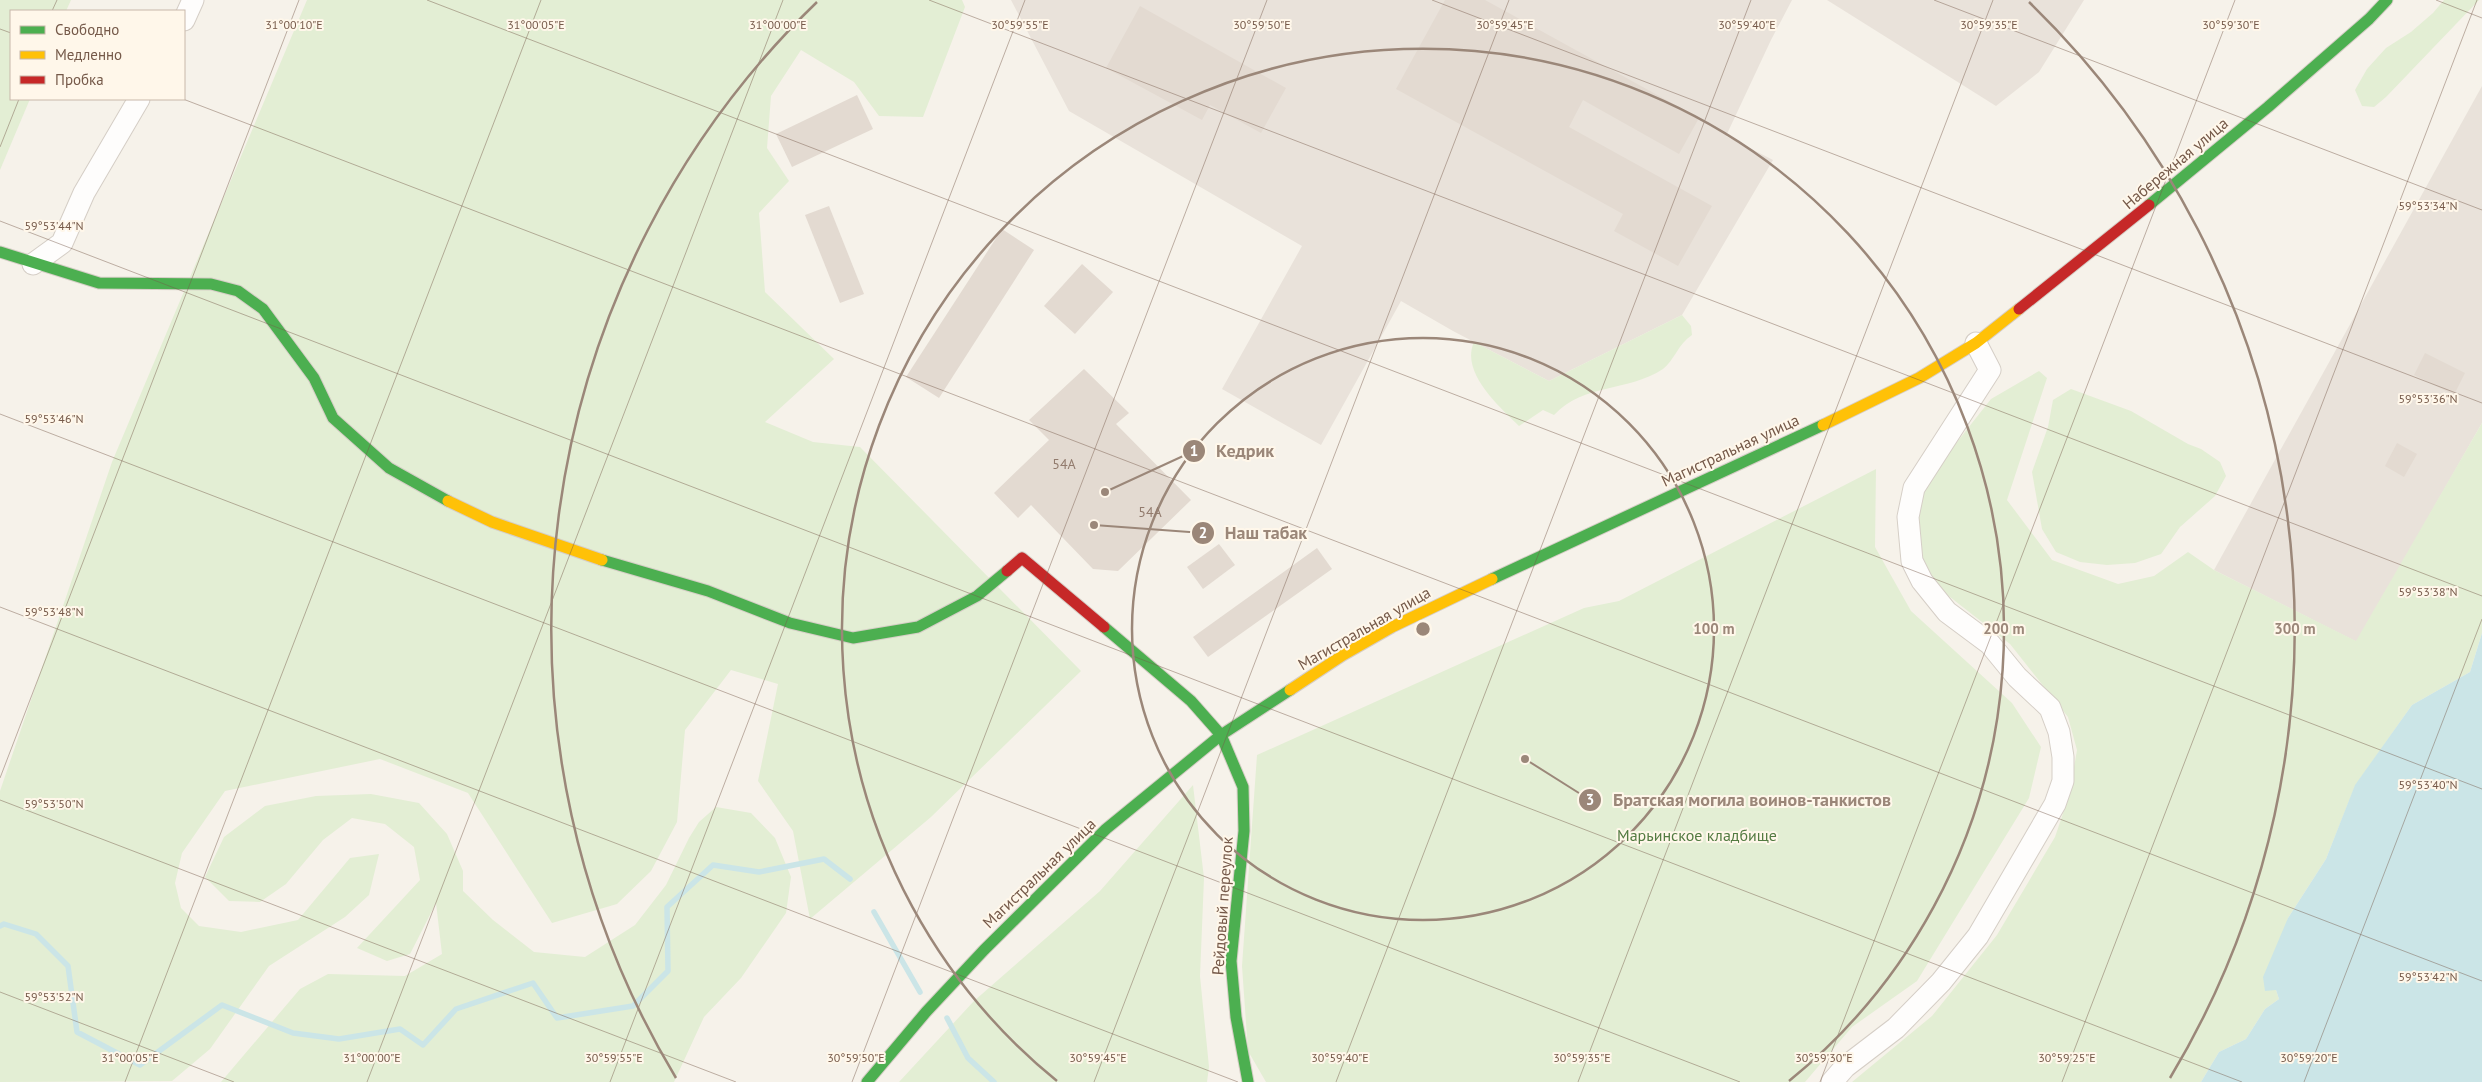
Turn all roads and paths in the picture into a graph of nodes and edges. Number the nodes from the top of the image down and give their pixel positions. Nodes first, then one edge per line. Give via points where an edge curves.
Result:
1 (193, 0) edge
2 (2387, 0) edge
3 (185, 18) edge
4 (138, 100) edge
5 (0, 252) edge
6 (33, 264) junction
7 (1976, 343) junction
8 (1221, 735) junction
9 (1248, 1079) edge
10 (867, 1082) edge
11 (1832, 1082) edge

1 - 3 street
2 - 7 main road, Набережная улица via 2268,107
4 - 6 street via 84,193 62,243
5 - 6 main road
6 - 8 main road, Рейдовый переулок via 99,283 211,284 238,291 263,309 314,378 333,418 389,468 423,489 492,522 605,561 708,590 790,623 853,638 918,626 977,596 1022,558 1191,702
7 - 8 main road, Магистральная улица via 1867,405 1392,627 1343,654
7 - 11 street via 1990,370 1914,488 1908,517 1912,561 1922,581 1948,612 1990,644 2050,708 2059,732 2062,781 2055,804 1978,936 1941,982 1896,1028
8 - 9 main road, Рейдовый переулок via 1244,787 1244,831 1232,961 1236,1017
8 - 10 main road, Магистральная улица via 1093,842 977,956

